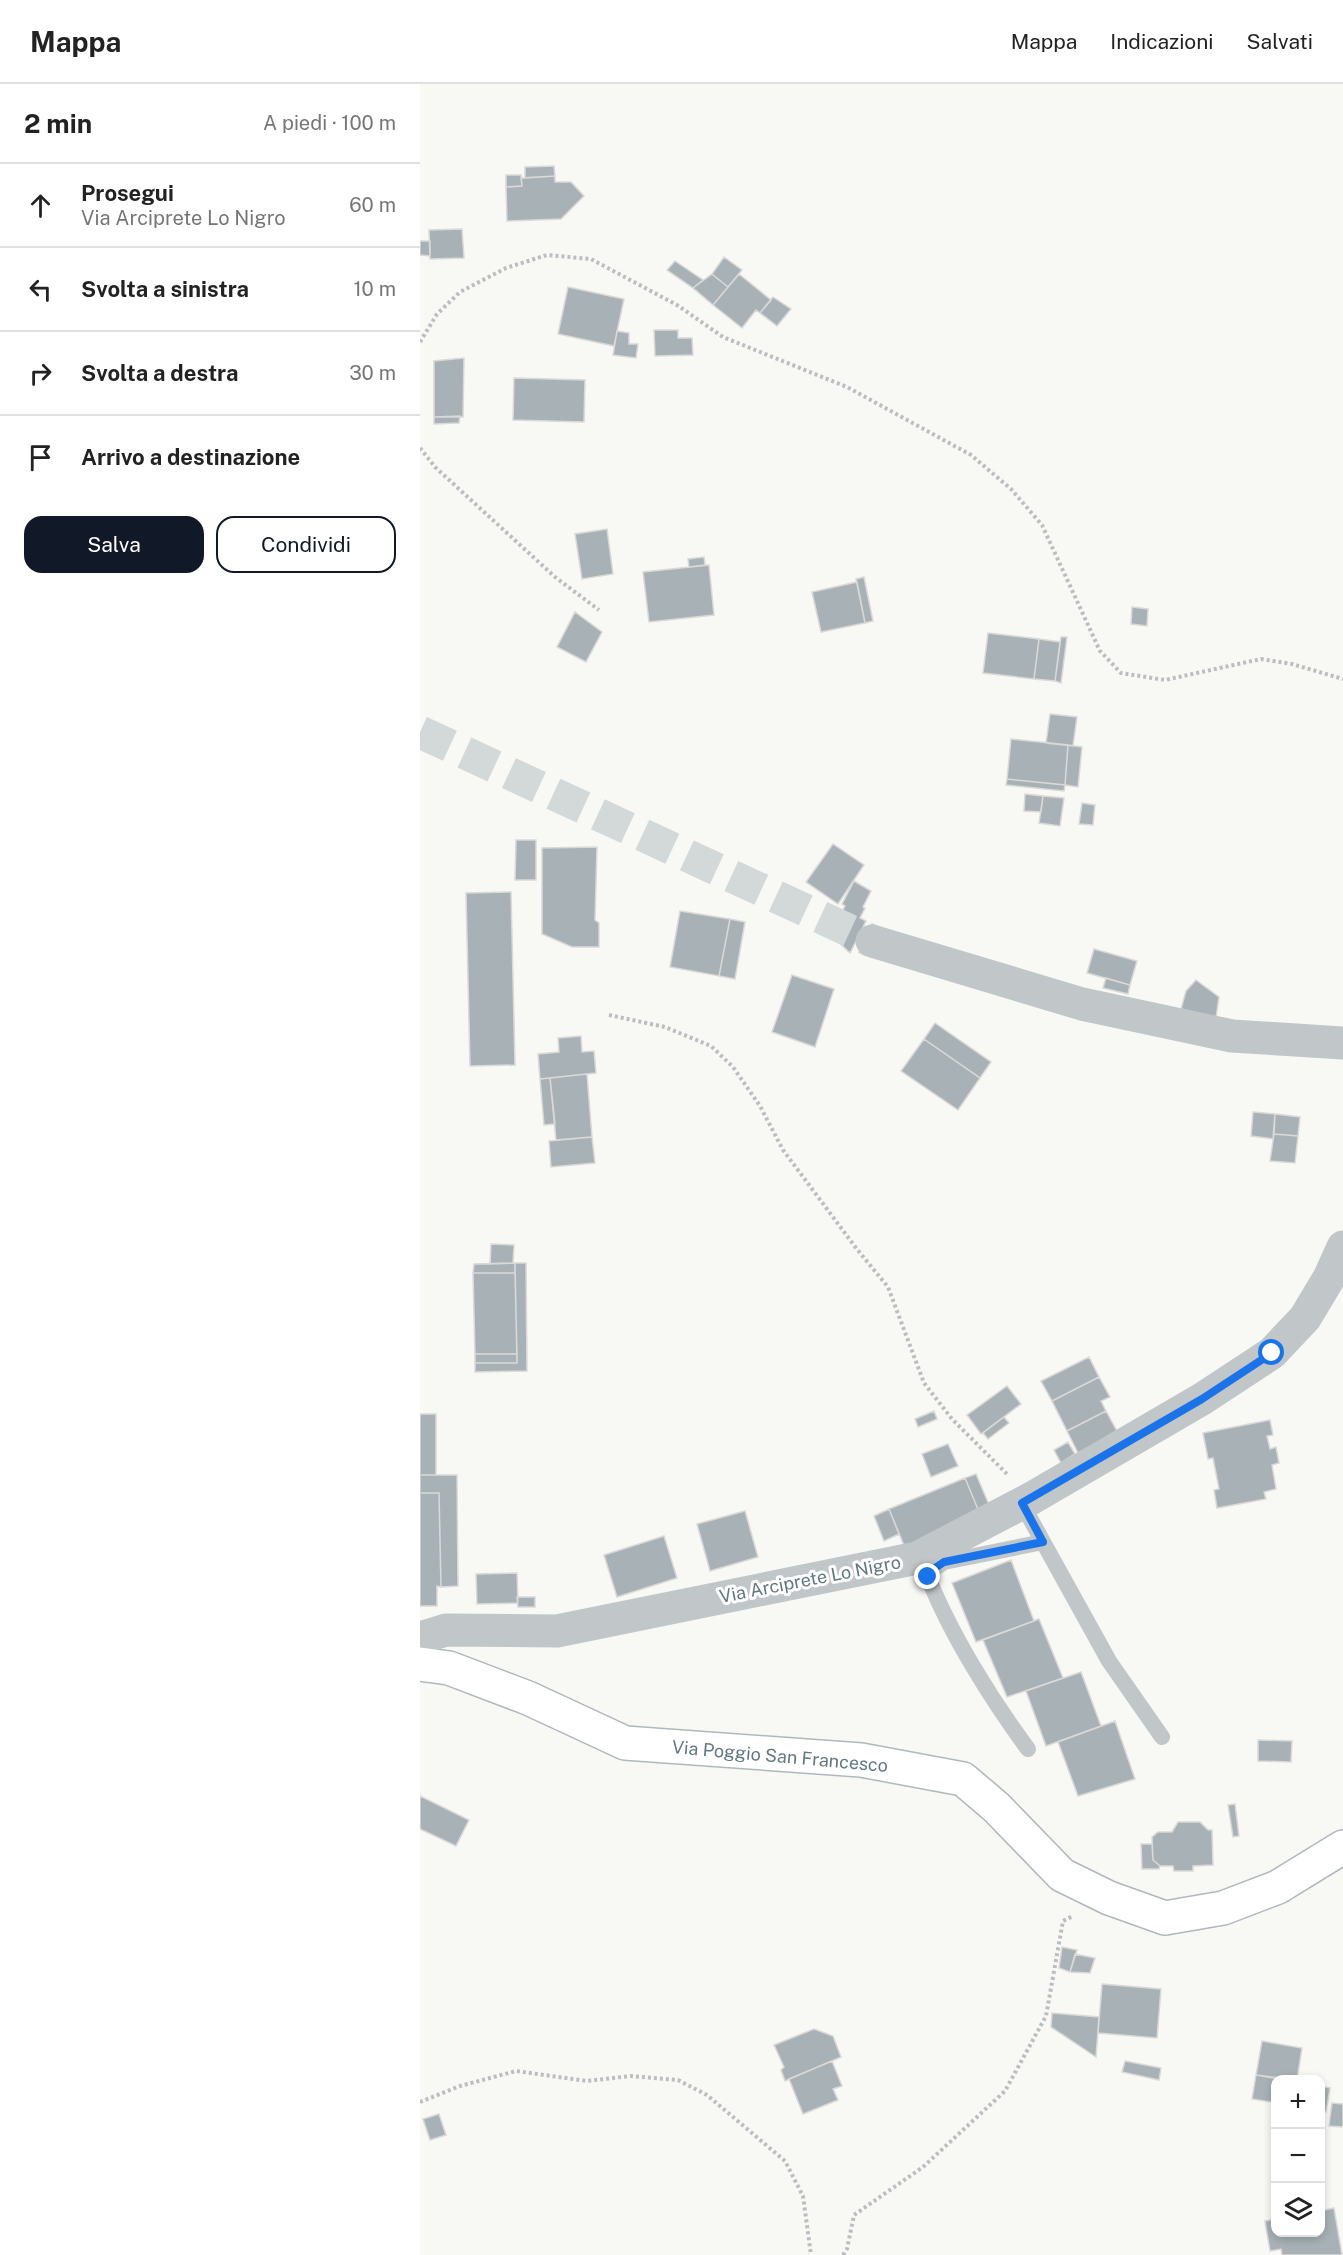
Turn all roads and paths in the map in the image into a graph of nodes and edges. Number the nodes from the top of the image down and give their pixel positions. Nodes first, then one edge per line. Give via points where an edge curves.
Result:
1 (420, 342) edge
2 (420, 448) edge
3 (599, 610) dead end
4 (1343, 679) edge
5 (872, 941) tunnel mouth
6 (609, 1015) dead end
7 (1343, 1043) edge
8 (1343, 1247) edge
9 (1027, 1501) junction
10 (1043, 1542) junction
11 (420, 1638) edge
12 (420, 1664) edge
13 (1162, 1737) dead end
14 (1028, 1749) dead end
15 (1343, 1847) edge
16 (1079, 1914) dead end
17 (420, 2102) edge
18 (811, 2255) edge
19 (843, 2255) edge

1 - 4 path via 437,314 460,292 506,268 547,255 591,259 677,305 723,337 847,387 971,455 1011,489 1042,525 1100,651 1121,673 1165,680 1261,660 1292,664
2 - 3 path via 435,467 555,577
5 - 7 street via 1082,1004 1232,1036
6 - 9 path via 665,1027 711,1046 733,1067 760,1106 783,1150 888,1287 924,1383
8 - 9 street, Via Arciprete Lo Nigro via 1305,1318 1272,1353 1202,1399
9 - 10 lane
9 - 11 street, Via Arciprete Lo Nigro via 917,1558 557,1631 446,1630
10 - 13 lane via 1109,1661
10 - 14 lane via 944,1562 928,1577 999,1711
12 - 15 street, Via Poggio San Francesco via 449,1668 528,1698 625,1743 861,1760 963,1779 1062,1875 1109,1898 1165,1918 1223,1908 1278,1887
16 - 19 path via 1062,1921 1046,2016 1005,2091 923,2167 854,2215 848,2249
17 - 18 path via 516,2071 587,2081 631,2076 678,2080 706,2094 785,2161 803,2196

